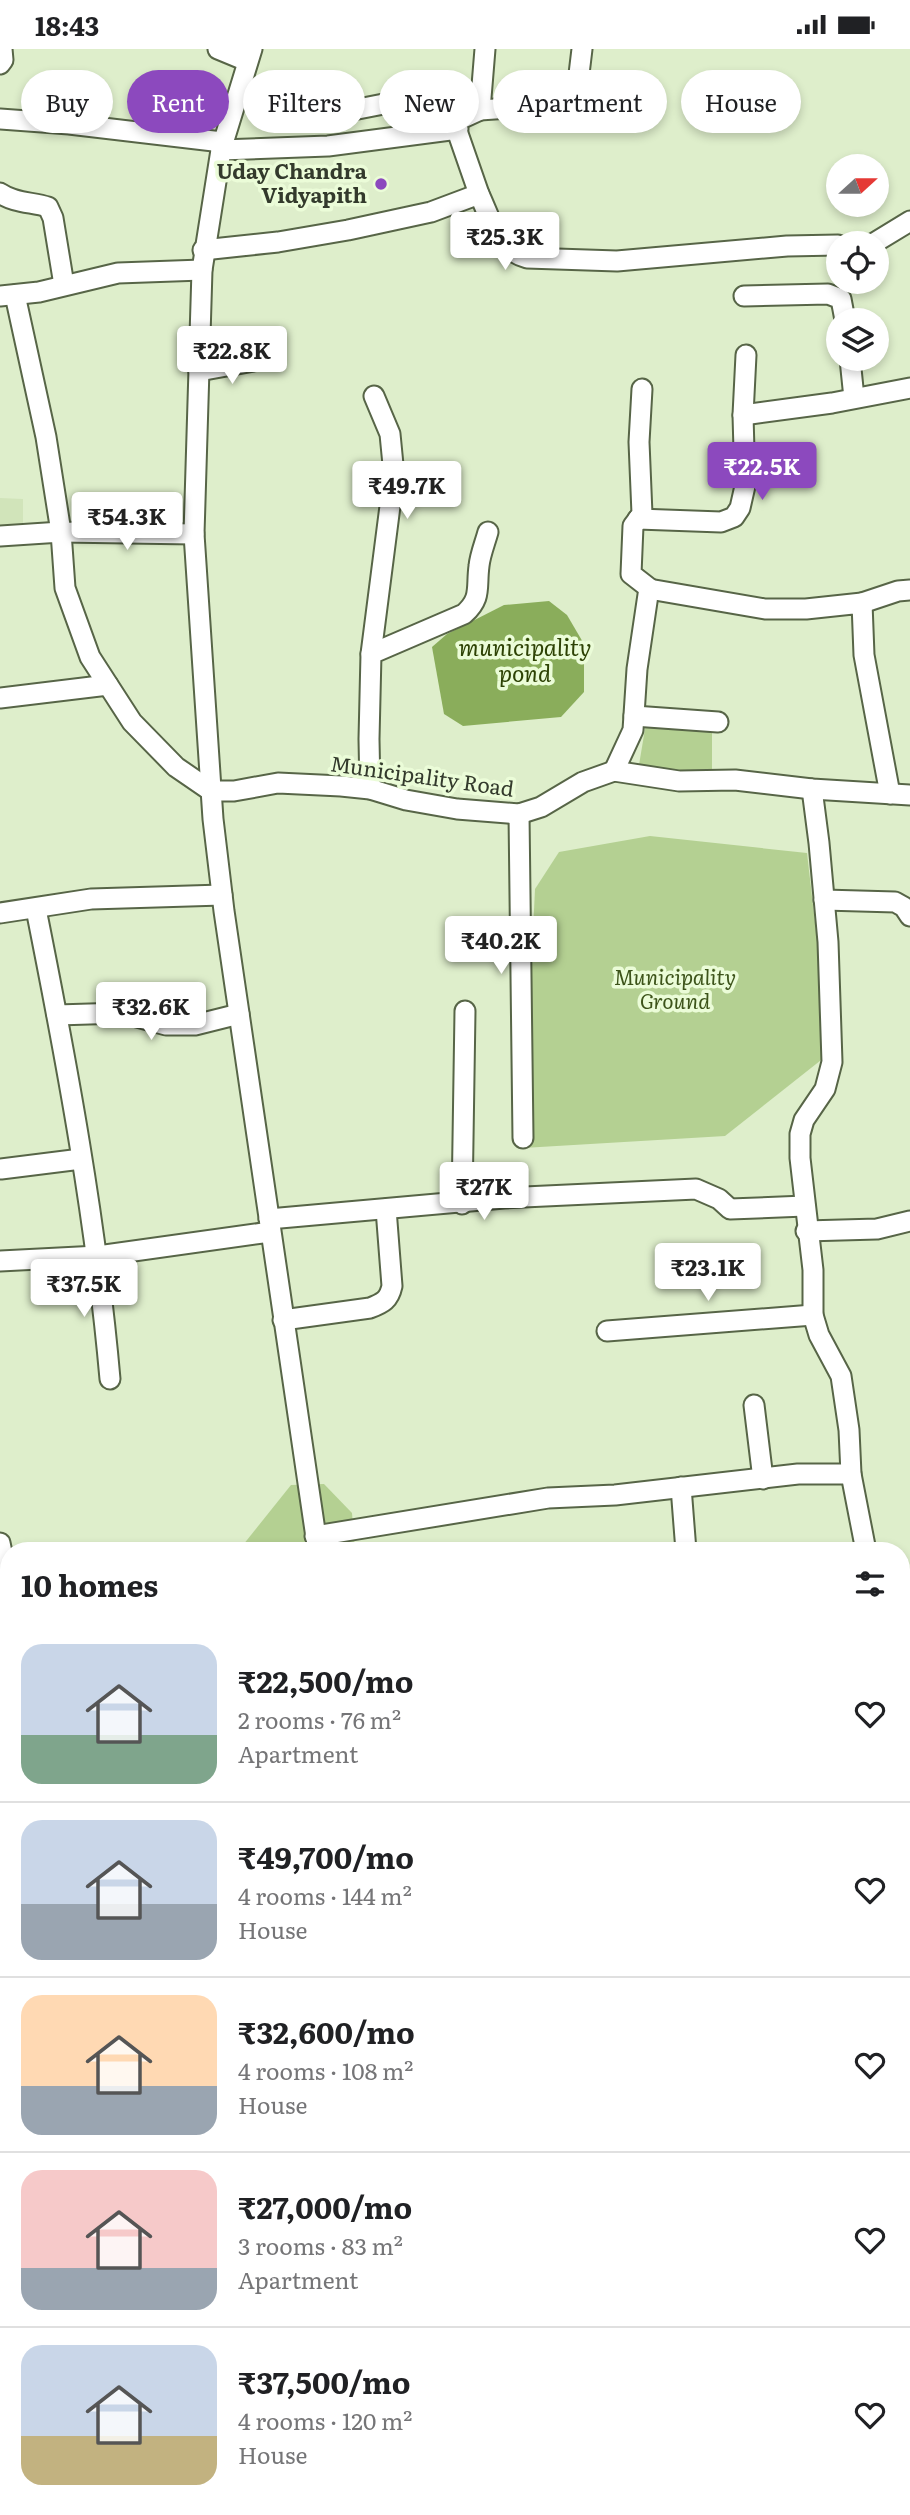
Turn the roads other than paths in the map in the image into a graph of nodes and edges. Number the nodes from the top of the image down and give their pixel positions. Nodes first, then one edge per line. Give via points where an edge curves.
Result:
1 (2, 49) edge
2 (218, 49) edge
3 (485, 49) edge
4 (582, 49) edge
5 (249, 55) edge
6 (0, 64) edge
7 (480, 110) joint
8 (0, 119) edge
9 (411, 133) edge
10 (458, 133) edge
11 (222, 146) junction
12 (0, 193) edge
13 (479, 194) junction
14 (910, 221) edge
15 (889, 234) edge
16 (826, 245) edge
17 (202, 260) junction
18 (64, 285) junction
19 (8, 296) edge
20 (744, 296) dead end
21 (843, 308) edge
22 (746, 355) dead end
23 (259, 360) dead end
24 (199, 371) junction
25 (851, 371) edge
26 (910, 388) edge
27 (642, 389) dead end
28 (374, 396) dead end
29 (854, 398) junction
30 (743, 415) junction
31 (638, 519) junction
32 (61, 532) junction
33 (488, 533) dead end
34 (194, 534) junction
35 (0, 536) edge
36 (649, 589) junction
37 (910, 590) edge
38 (862, 603) junction
39 (371, 654) junction
40 (108, 685) junction
41 (0, 698) edge
42 (634, 716) junction
43 (718, 722) dead end
44 (614, 771) junction
45 (370, 789) junction
46 (812, 789) junction
47 (211, 791) junction
48 (890, 794) junction
49 (910, 795) edge
50 (519, 814) junction
51 (222, 895) junction
52 (824, 900) junction
53 (36, 909) junction
54 (0, 913) edge
55 (910, 916) edge
56 (466, 1011) dead end
57 (239, 1014) junction
58 (57, 1015) junction
59 (523, 1138) dead end
60 (81, 1159) junction
61 (1, 1169) edge
62 (462, 1204) junction
63 (805, 1206) junction
64 (386, 1209) junction
65 (910, 1221) edge
66 (270, 1226) junction
67 (806, 1231) junction
68 (98, 1256) junction
69 (0, 1261) edge
70 (813, 1315) junction
71 (283, 1320) junction
72 (607, 1331) dead end
73 (110, 1378) dead end
74 (754, 1405) dead end
75 (851, 1474) junction
76 (764, 1479) junction
77 (681, 1487) junction
78 (316, 1542) edge
79 (321, 1542) edge
80 (685, 1542) edge
81 (864, 1542) edge

1 - 6 street
2 - 5 street
3 - 7 street
4 - 7 street via 576,99 570,104
5 - 11 street
8 - 11 street
9 - 11 street via 328,146
10 - 13 street
11 - 17 street
12 - 18 street via 14,201 48,207
13 - 16 street via 505,247 527,258 617,261
13 - 17 street via 431,212
14 - 15 street
17 - 18 street
17 - 24 street
18 - 19 street
19 - 32 street via 41,412
20 - 21 street via 828,294 841,299
22 - 30 street
23 - 24 street
24 - 34 street
25 - 29 street
26 - 29 street
27 - 31 street via 642,514
28 - 39 street via 390,433 394,475
29 - 30 street
30 - 31 street via 745,486 734,517 721,522
31 - 36 street via 633,526 631,574
32 - 34 street
32 - 35 street
32 - 40 street via 65,588 72,613 90,657
33 - 39 street via 474,605 464,614
34 - 47 street
36 - 38 street via 765,609
36 - 42 street
37 - 38 street
38 - 48 street via 864,655
39 - 45 street
40 - 41 street
40 - 47 street via 149,741
42 - 43 street
42 - 44 street via 633,730
44 - 46 street, Municipality Road via 679,781 735,780
44 - 50 street, Municipality Road
45 - 47 street, Municipality Road via 278,783
45 - 50 street, Municipality Road via 457,809
46 - 48 street, Municipality Road
46 - 52 street
47 - 51 street
48 - 49 street, Municipality Road
50 - 59 street
51 - 53 street via 91,899
51 - 57 street
52 - 55 street via 895,902
52 - 63 street via 832,1062 825,1089 800,1134
53 - 54 street
53 - 58 street
56 - 62 street
57 - 58 street via 195,1025 166,1025 121,1013
57 - 66 street
58 - 60 street
60 - 61 street
60 - 68 street
62 - 63 street via 696,1189 730,1209
62 - 64 street
63 - 67 street
64 - 66 street
64 - 71 street via 389,1296 370,1308
65 - 67 street via 877,1229
66 - 68 street
66 - 71 street
67 - 70 street via 813,1271
68 - 69 street
68 - 73 street
70 - 72 street
70 - 75 street via 841,1377
71 - 78 street
74 - 76 street
75 - 76 street
75 - 81 street
76 - 77 street
77 - 79 street via 548,1498
77 - 80 street

